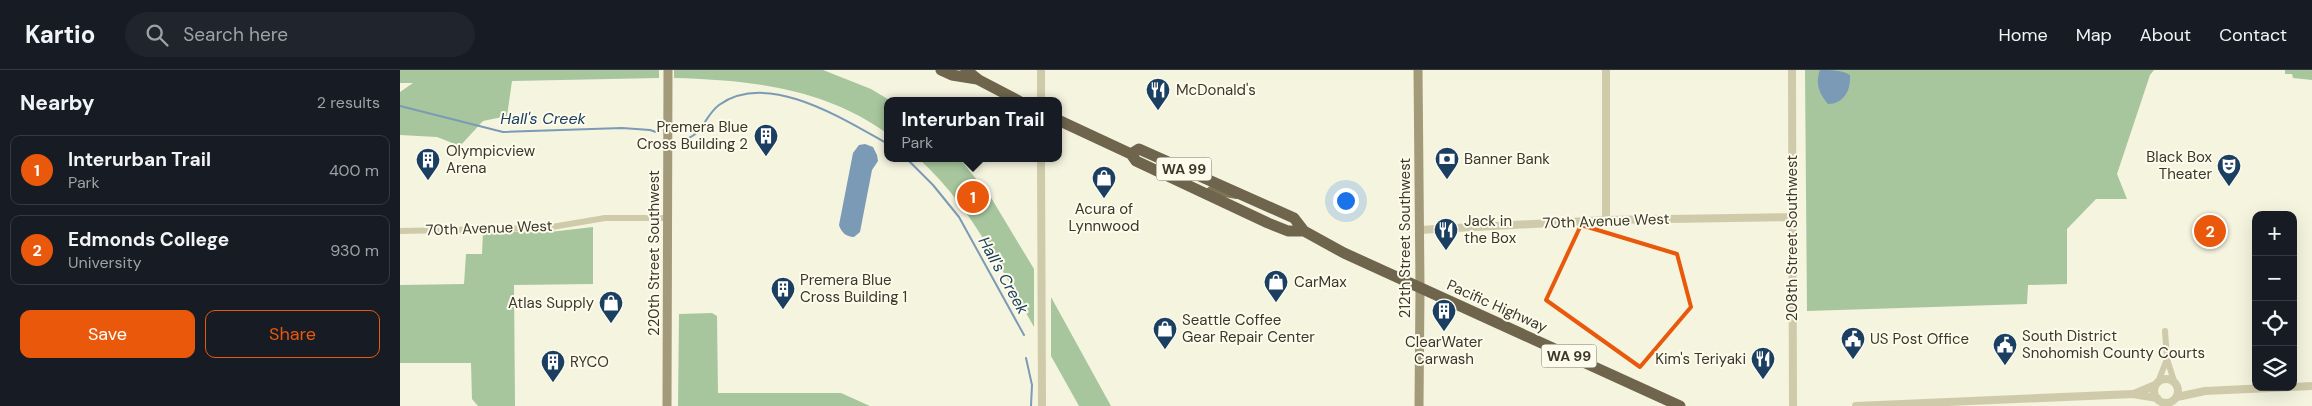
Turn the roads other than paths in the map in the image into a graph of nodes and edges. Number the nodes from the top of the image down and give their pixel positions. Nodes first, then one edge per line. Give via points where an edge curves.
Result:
1 (668, 70) edge
2 (941, 70) edge
3 (966, 70) edge
4 (1041, 70) edge
5 (1418, 70) edge
6 (1606, 70) edge
7 (1792, 70) edge
8 (979, 80) junction
9 (1011, 97) edge
10 (1041, 97) edge
11 (1062, 122) edge
12 (1131, 154) junction
13 (1041, 162) edge
14 (1208, 194) junction
15 (1238, 194) junction
16 (1792, 217) junction
17 (668, 218) junction
18 (1606, 220) junction
19 (400, 230) edge
20 (1419, 230) junction
21 (1304, 231) junction
22 (1420, 288) junction
23 (2165, 331) dead end
24 (2167, 359) junction
25 (2175, 383) junction
26 (2157, 384) junction
27 (2312, 386) edge
28 (2205, 391) junction
29 (2133, 394) junction
30 (2174, 401) edge
31 (2159, 402) edge
32 (667, 406) edge
33 (1042, 406) edge
34 (1419, 406) edge
35 (1680, 406) edge
36 (1793, 406) edge
37 (1856, 406) edge

1 - 17 main road, 220th Street Southwest
2 - 8 highway
3 - 8 highway
4 - 10 street
5 - 20 main road, 212th Street Southwest
6 - 18 street
7 - 16 street, 208th Street Southwest
8 - 9 highway
11 - 12 highway, Pacific Highway / WA 99
12 - 14 highway, Pacific Highway / WA 99 via 1136,161
12 - 15 highway, Pacific Highway / WA 99 via 1140,149
13 - 33 street
14 - 15 main road via 1213,190
14 - 21 highway, Pacific Highway / WA 99 via 1288,231
15 - 21 highway, Pacific Highway / WA 99 via 1294,218
16 - 18 street, 70th Avenue West
16 - 36 street, 208th Street Southwest
17 - 19 street, 70th Avenue West via 605,218 546,228
17 - 32 main road, 220th Street Southwest
18 - 20 street, 70th Avenue West
20 - 22 main road, 212th Street Southwest
21 - 22 highway, Pacific Highway / WA 99
22 - 34 main road, 212th Street Southwest
22 - 35 highway, Pacific Highway / WA 99
23 - 24 street
24 - 25 street
24 - 26 street
25 - 26 street via 2164,379
25 - 28 street
25 - 30 street via 2179,391
26 - 29 street
26 - 31 street via 2154,392
27 - 28 street
28 - 30 street
29 - 31 street
29 - 37 street
30 - 31 street

